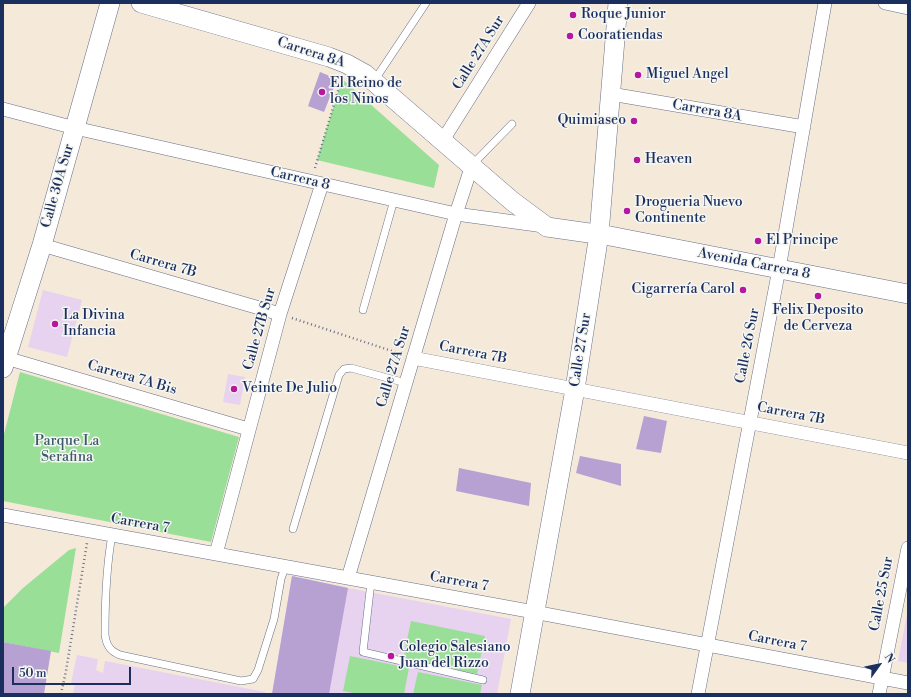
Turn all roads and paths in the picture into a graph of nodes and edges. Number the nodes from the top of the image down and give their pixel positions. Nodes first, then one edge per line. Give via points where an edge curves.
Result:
1 (110, 3) edge
2 (141, 3) edge
3 (426, 3) edge
4 (529, 3) edge
5 (618, 3) edge
6 (825, 3) edge
7 (885, 3) edge
8 (908, 8) edge
9 (347, 64) junction
10 (374, 81) junction
11 (611, 94) junction
12 (3, 109) edge
13 (512, 124) dead end
14 (804, 127) junction
15 (75, 128) junction
16 (443, 140) junction
17 (472, 165) junction
18 (316, 183) junction
19 (394, 200) junction
20 (456, 214) junction
21 (547, 227) junction
22 (599, 234) junction
23 (42, 245) junction
24 (779, 269) junction
25 (908, 294) edge
26 (363, 310) dead end
27 (280, 314) junction
28 (414, 358) junction
29 (5, 363) edge
30 (406, 383) junction
31 (575, 389) junction
32 (750, 423) junction
33 (248, 429) junction
34 (908, 453) edge
35 (3, 515) edge
36 (293, 529) dead end
37 (89, 531) junction
38 (112, 535) junction
39 (908, 548) edge
40 (216, 554) junction
41 (285, 567) junction
42 (348, 578) junction
43 (371, 582) junction
44 (534, 612) junction
45 (707, 645) junction
46 (882, 678) junction
47 (483, 680) dead end
48 (908, 684) edge
49 (61, 694) edge
50 (520, 694) edge
51 (698, 694) edge
52 (879, 694) edge

1 - 15 main road, Calle 30A Sur
2 - 9 main road, Carrera 8A
3 - 10 lane
4 - 16 street, Calle 27A Sur
5 - 11 main road, Calle 27 Sur
6 - 14 street, Calle 26 Sur
7 - 8 street
9 - 10 main road, Carrera 8A
9 - 18 path
10 - 16 main road, Carrera 8A
11 - 14 street, Carrera 8A
11 - 22 main road, Calle 27 Sur
12 - 15 street, Carrera 8
13 - 17 lane
14 - 24 street, Calle 26 Sur
15 - 18 street, Carrera 8
15 - 23 main road, Calle 30A Sur
16 - 17 main road, Carrera 8A
17 - 20 street, Calle 27A Sur
17 - 21 main road, Carrera 8A via 512,201
18 - 19 street, Carrera 8
18 - 27 street, Calle 27B Sur
19 - 20 street, Carrera 8
19 - 26 lane
20 - 21 street, Carrera 8
20 - 28 street, Calle 27A Sur
21 - 22 main road, Carrera 8
22 - 24 main road, Avenida Carrera 8
22 - 31 main road, Calle 27 Sur
23 - 27 street, Carrera 7B
23 - 29 main road, Calle 30A Sur
24 - 25 main road, Avenida Carrera 8
24 - 32 street, Calle 26 Sur
27 - 28 path
27 - 33 street, Calle 27B Sur
28 - 30 street, Calle 27A Sur
28 - 31 street, Carrera 7B
29 - 33 street, Carrera 7A Bis
30 - 36 lane via 351,368 344,369 338,375
30 - 42 street, Calle 27A Sur
31 - 32 street, Carrera 7B
31 - 44 main road, Calle 27 Sur
32 - 34 street, Carrera 7B
32 - 45 street, Calle 26 Sur
33 - 40 street, Calle 27B Sur
35 - 37 street, Carrera 7
37 - 38 street, Carrera 7
37 - 49 path
38 - 40 street, Carrera 7
38 - 41 lane via 108,555 104,634 108,648 120,655 241,681 253,679 258,670 274,619
39 - 46 street, Calle 25 Sur
40 - 41 street, Carrera 7
41 - 42 street, Carrera 7
42 - 43 street, Carrera 7
43 - 44 street, Carrera 7
43 - 47 lane via 363,652
44 - 45 street, Carrera 7
44 - 50 main road, Calle 27 Sur
45 - 46 street, Carrera 7
45 - 51 street, Calle 26 Sur
46 - 48 street, Carrera 7
46 - 52 street, Calle 25 Sur

